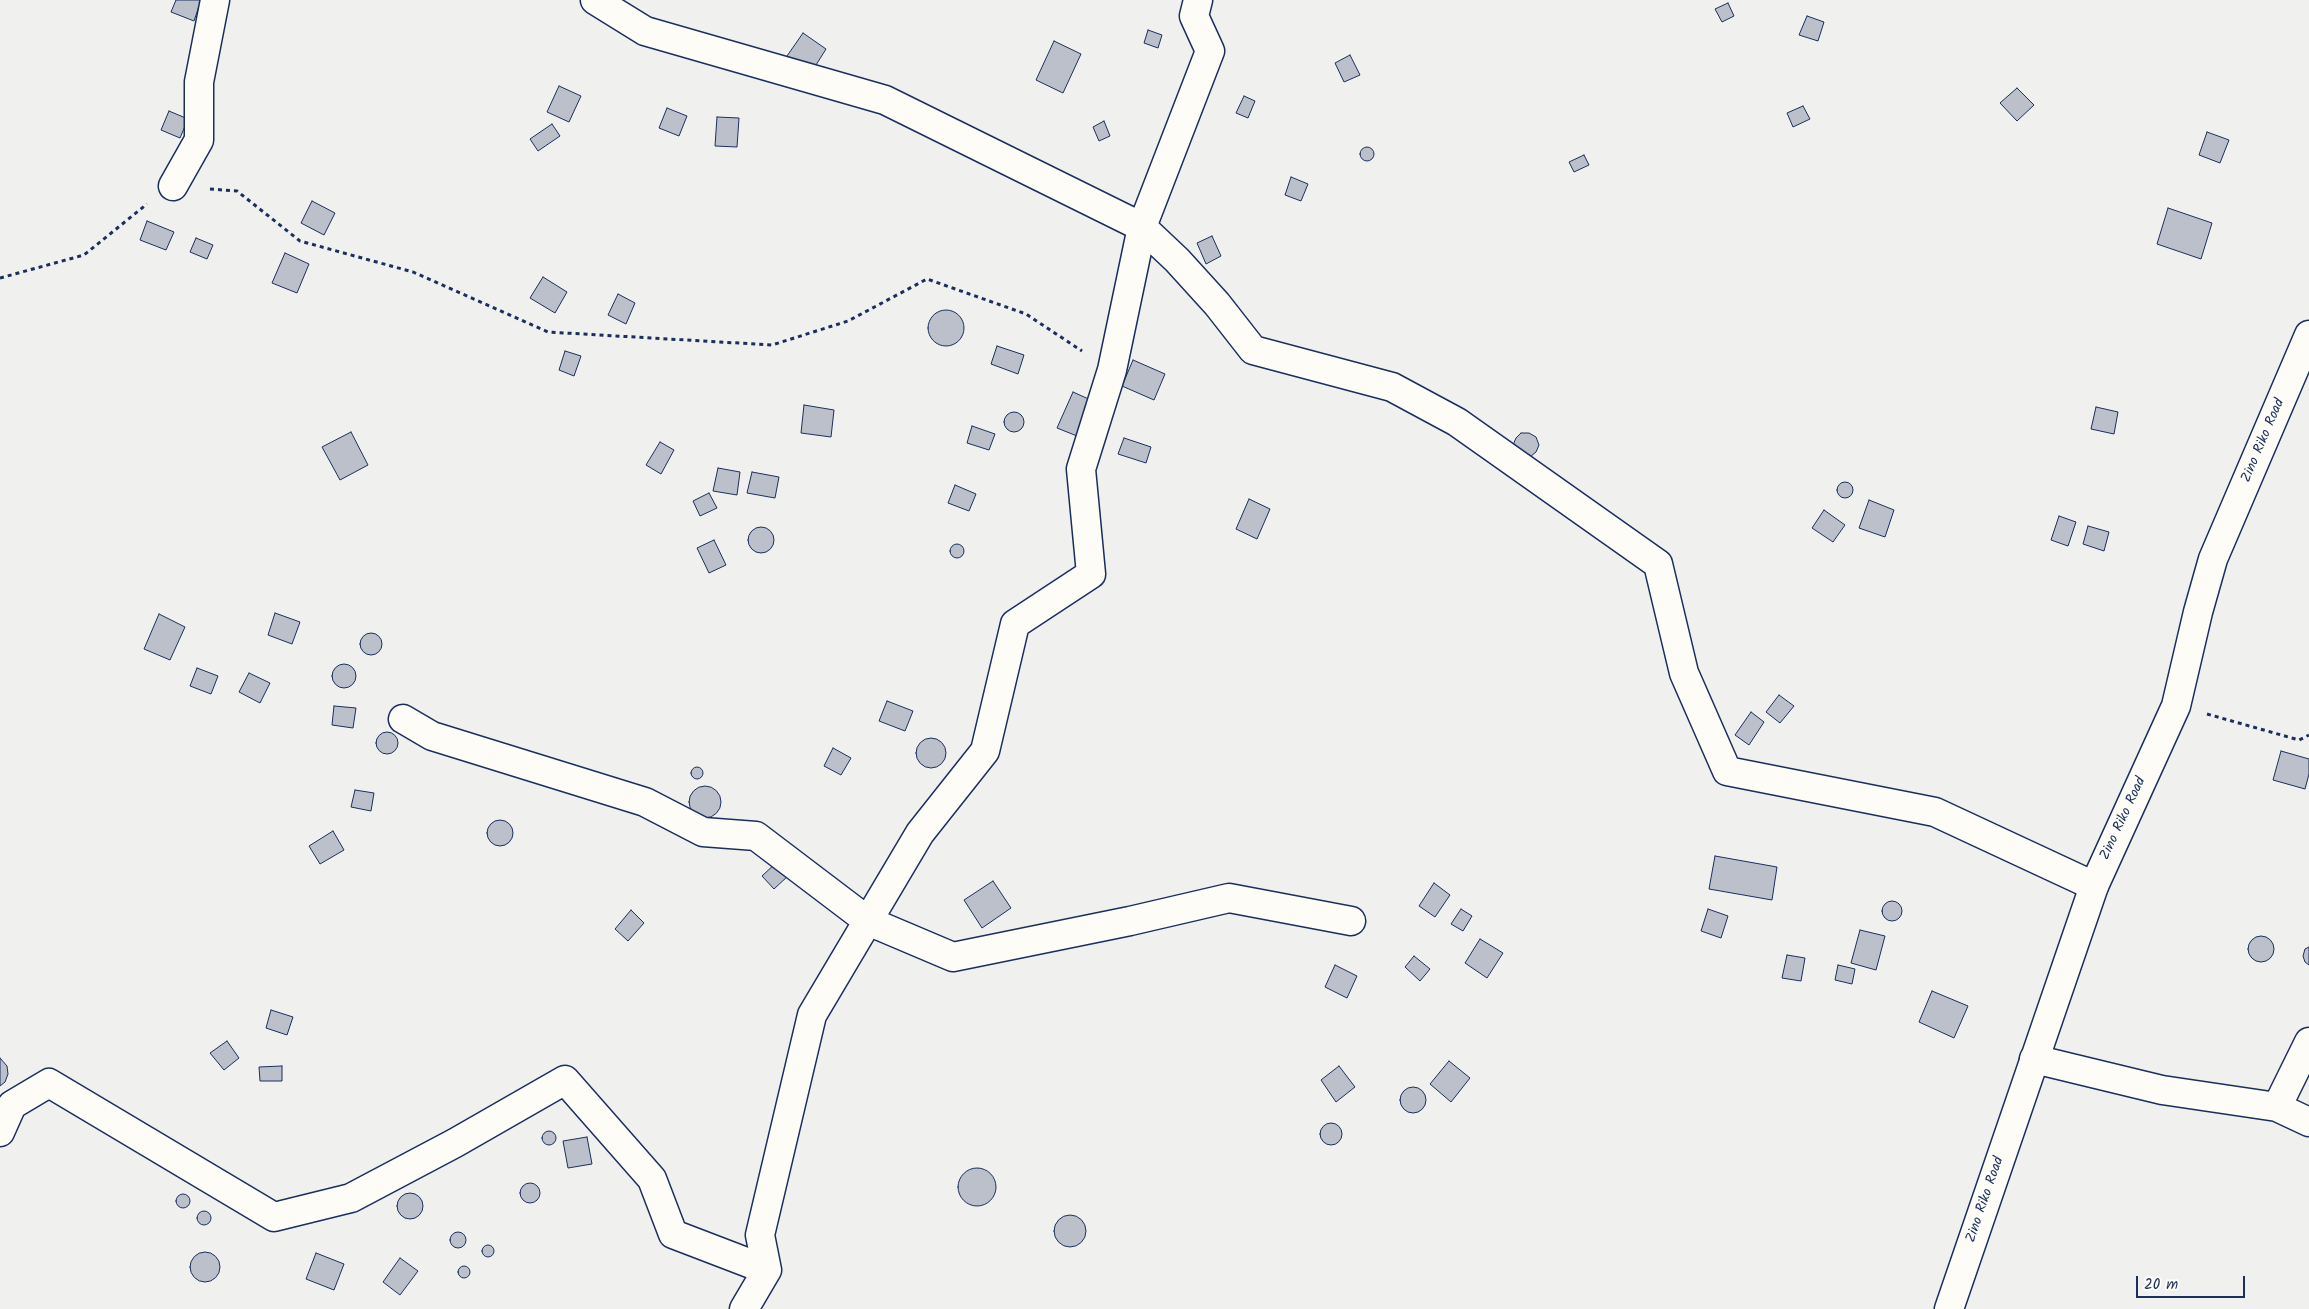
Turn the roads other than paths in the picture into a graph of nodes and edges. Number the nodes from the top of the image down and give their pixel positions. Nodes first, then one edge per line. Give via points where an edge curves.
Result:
1 (215, 0) edge
2 (595, 0) edge
3 (1198, 0) edge
4 (173, 186) road end
5 (1142, 227) junction
6 (2309, 334) edge
7 (403, 719) dead end
8 (2094, 886) junction
9 (868, 921) junction
10 (1351, 921) dead end
11 (2309, 1042) edge
12 (2034, 1059) junction
13 (2277, 1107) junction
14 (2309, 1122) edge
15 (0, 1132) edge
16 (767, 1270) junction
17 (744, 1309) edge
18 (1949, 1309) edge

1 - 4 street via 199,82 199,140
2 - 5 street via 644,31 885,100
3 - 5 street via 1194,16 1210,51
5 - 8 street via 1204,289 1252,350 1392,387 1457,422 1658,564 1684,673 1727,771 1934,812
5 - 9 street via 1112,370 1081,469 1091,574 1015,624 985,751 920,834
6 - 8 street, Zino Riko Road via 2213,559 2176,706
7 - 9 street via 432,736 645,802 703,832 756,836
8 - 12 street, Zino Riko Road
9 - 10 street via 953,957 1229,898
9 - 16 street via 812,1015 760,1236
11 - 13 street
12 - 13 street via 2162,1090
12 - 18 street, Zino Riko Road
13 - 14 street
15 - 16 street via 12,1105 49,1083 274,1217 351,1198 564,1080 652,1179 673,1234
16 - 17 street

